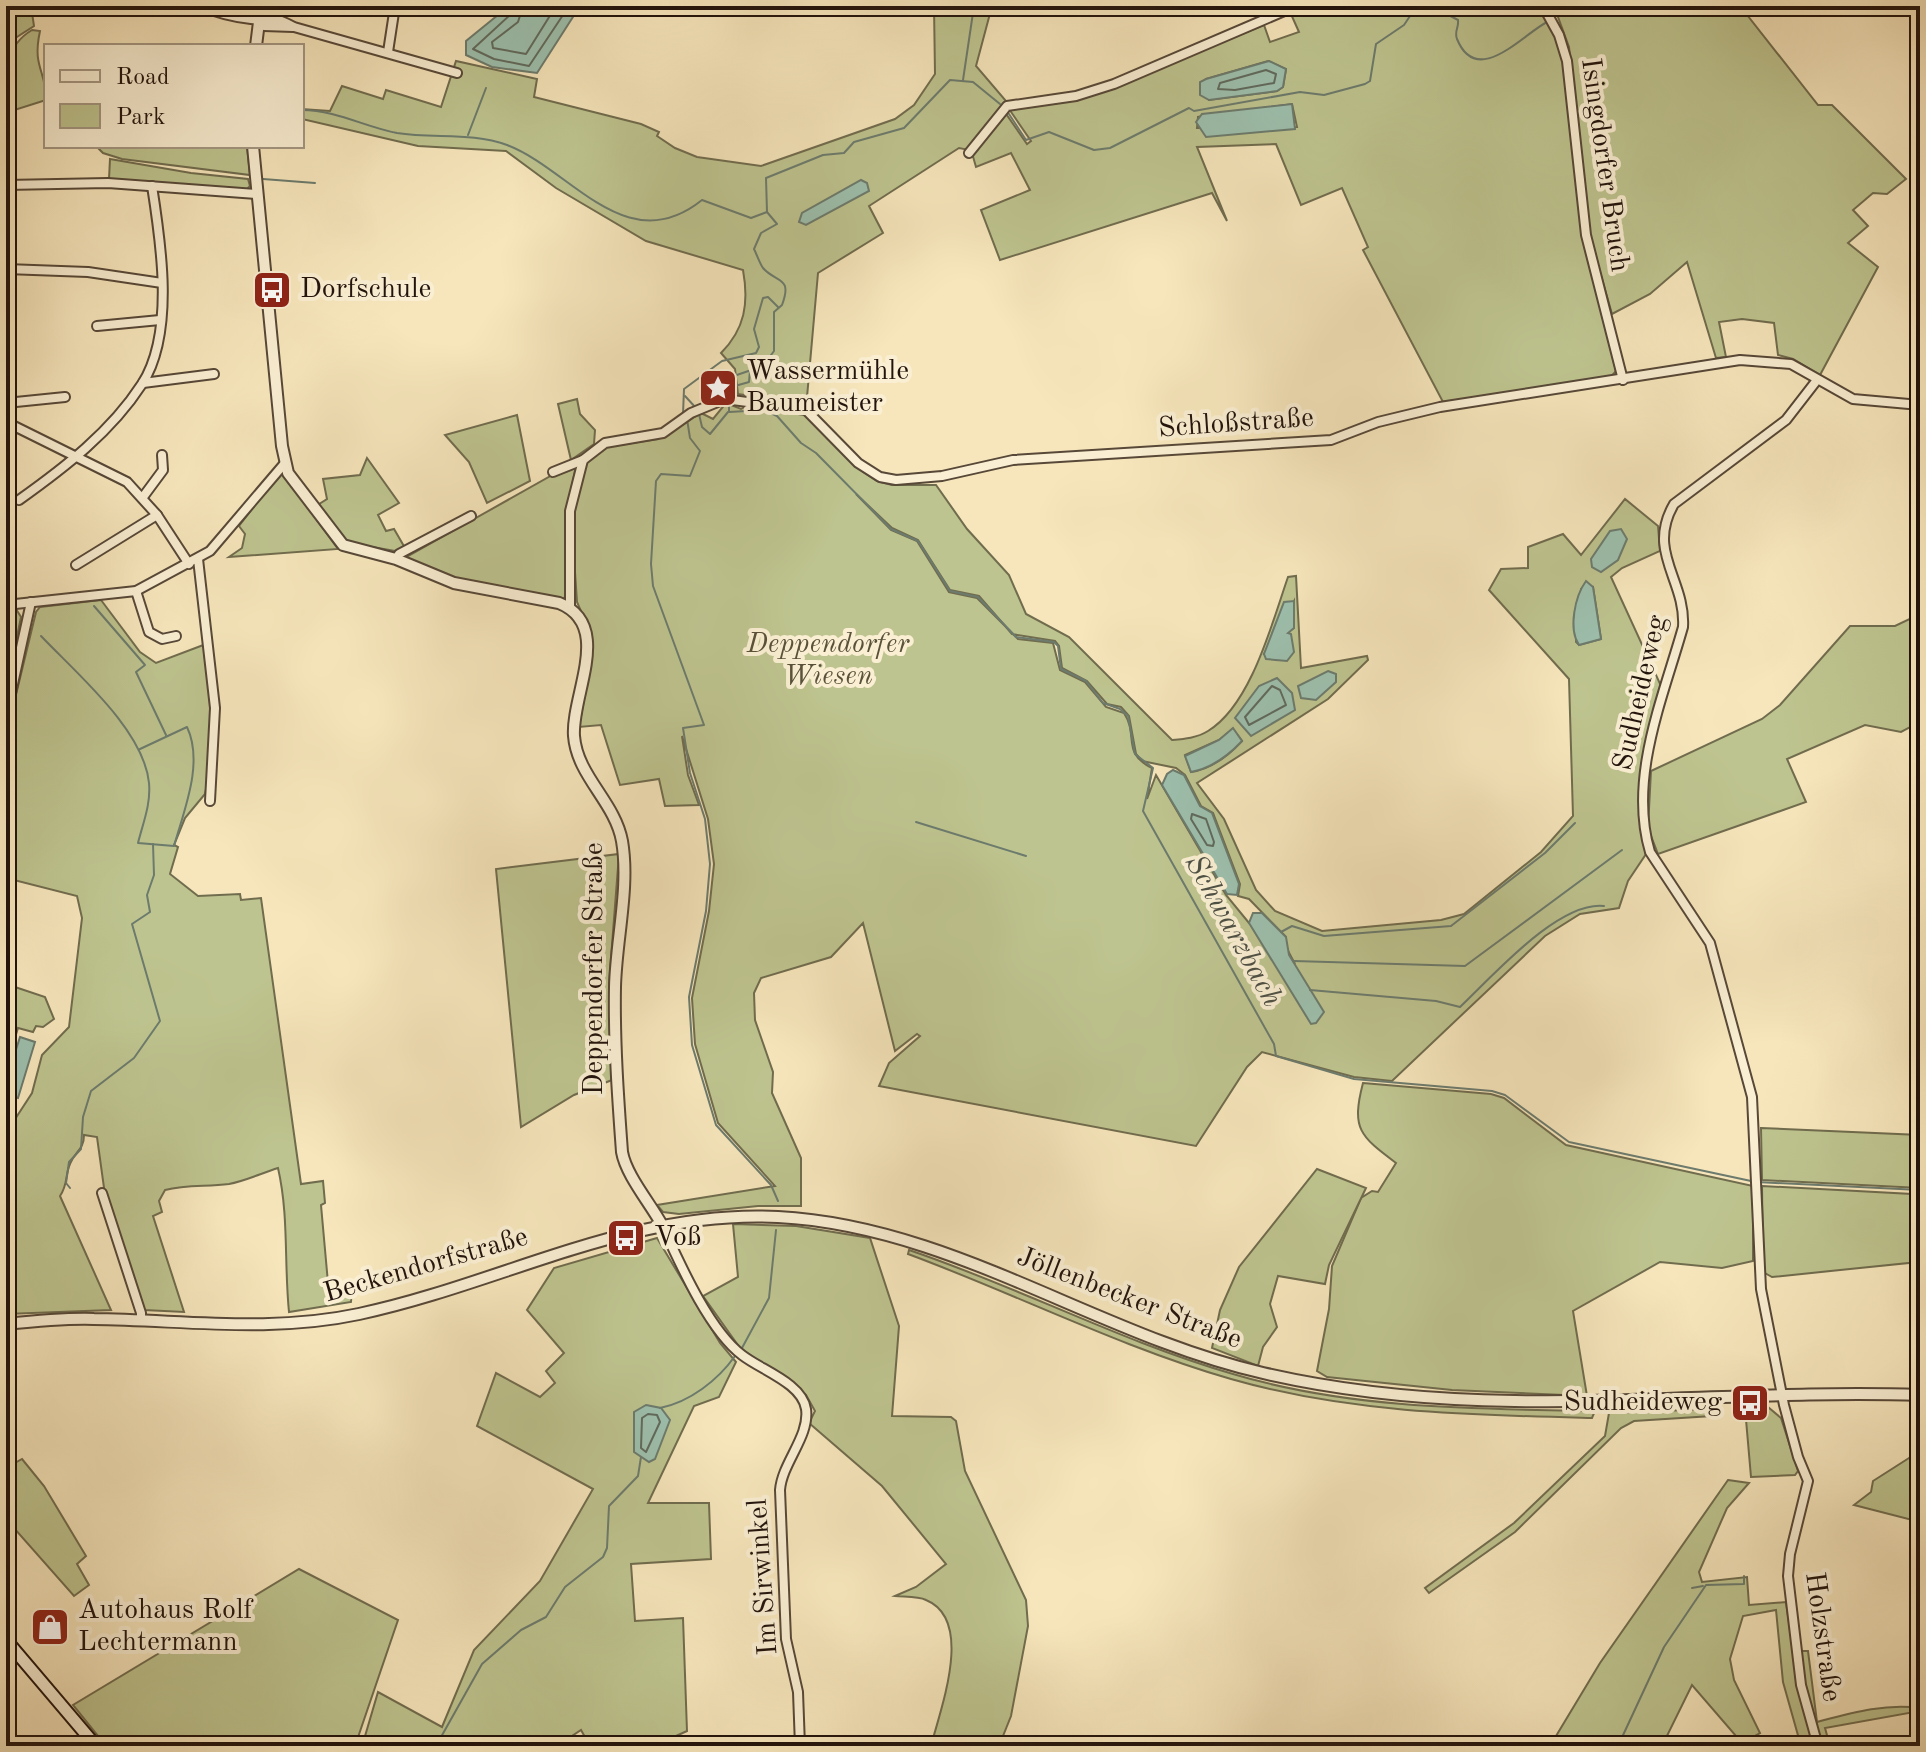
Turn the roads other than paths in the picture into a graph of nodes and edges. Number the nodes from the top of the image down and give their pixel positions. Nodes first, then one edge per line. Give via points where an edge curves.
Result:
1 (201, 6) edge
2 (261, 6) edge
3 (395, 6) edge
4 (1296, 6) edge
5 (1543, 6) edge
6 (259, 20) junction
7 (256, 44) edge
8 (388, 52) junction
9 (457, 73) dead end
10 (253, 148) edge
11 (969, 153) dead end
12 (6, 185) edge
13 (152, 186) junction
14 (257, 194) junction
15 (6, 269) edge
16 (162, 283) junction
17 (160, 320) junction
18 (97, 326) dead end
19 (214, 374) dead end
20 (1623, 380) junction
21 (1817, 380) junction
22 (143, 383) junction
23 (65, 397) dead end
24 (6, 403) edge
25 (1920, 405) edge
26 (6, 422) edge
27 (162, 455) dead end
28 (78, 456) junction
29 (583, 460) junction
30 (285, 463) junction
31 (553, 472) dead end
32 (143, 497) junction
33 (19, 500) dead end
34 (157, 515) junction
35 (471, 516) dead end
36 (198, 559) junction
37 (396, 559) junction
38 (189, 564) junction
39 (76, 565) dead end
40 (136, 591) junction
41 (31, 602) junction
42 (6, 605) edge
43 (570, 607) junction
44 (176, 636) dead end
45 (6, 716) edge
46 (210, 801) dead end
47 (102, 1193) dead end
48 (662, 1225) junction
49 (854, 1226) joint
50 (141, 1321) junction
51 (6, 1324) edge
52 (1920, 1395) edge
53 (1783, 1396) junction
54 (6, 1640) edge
55 (96, 1746) edge
56 (800, 1746) edge
57 (1818, 1746) edge

1 - 6 street
2 - 6 street
3 - 8 street
4 - 11 street via 1095,90 1005,107
5 - 20 street, Isingdorfer Bruch via 1564,47 1586,235
6 - 7 street
6 - 8 street via 264,26 294,27
8 - 9 street
10 - 14 street
12 - 13 street
13 - 14 street
13 - 16 street
14 - 30 street
15 - 16 street via 88,272
16 - 17 street
17 - 18 street
17 - 22 street
19 - 22 street
20 - 21 street, Schloßstraße via 1761,359 1791,364
20 - 29 street, Schloßstraße via 1440,407 1331,440 1013,460 918,480 870,473 806,410 731,398 700,408 651,437 605,443
21 - 25 street, Schloßstraße via 1853,399
21 - 53 street, Sudheideweg via 1786,420 1669,513 1662,535 1664,553 1681,601 1683,627 1642,784 1650,852 1710,943 1752,1097 1759,1181 1758,1268
22 - 28 street
23 - 24 street
26 - 28 street
27 - 32 street via 163,470
28 - 32 street via 127,482
28 - 33 street
29 - 31 street, Schloßstraße
29 - 43 street via 570,511
30 - 36 street via 221,542
30 - 37 street via 336,541
32 - 34 street
34 - 38 street
34 - 39 street
35 - 37 street
36 - 38 street
36 - 46 street via 215,708
37 - 43 street via 454,583
38 - 40 street
40 - 41 street
40 - 44 street via 149,632 162,639
41 - 42 street
41 - 45 street
43 - 48 street, Deppendorfer Straße via 583,626 588,647 574,739 584,770 612,813 622,845 615,988 622,1152 627,1171
47 - 50 street
48 - 49 street, Beckendorfstraße via 744,1216
48 - 50 street, Beckendorfstraße via 360,1314 266,1327
48 - 56 street, Im Sirwinkel via 724,1336 804,1402 805,1423 780,1490 786,1639 798,1692
49 - 53 street, Jöllenbecker Straße via 943,1252 1189,1352 1312,1384 1530,1404
50 - 51 street, Beckendorfstraße via 91,1318
52 - 53 street, Jöllenbecker Straße
53 - 57 street, Holzstraße via 1808,1481 1788,1576 1801,1685
54 - 55 main road

